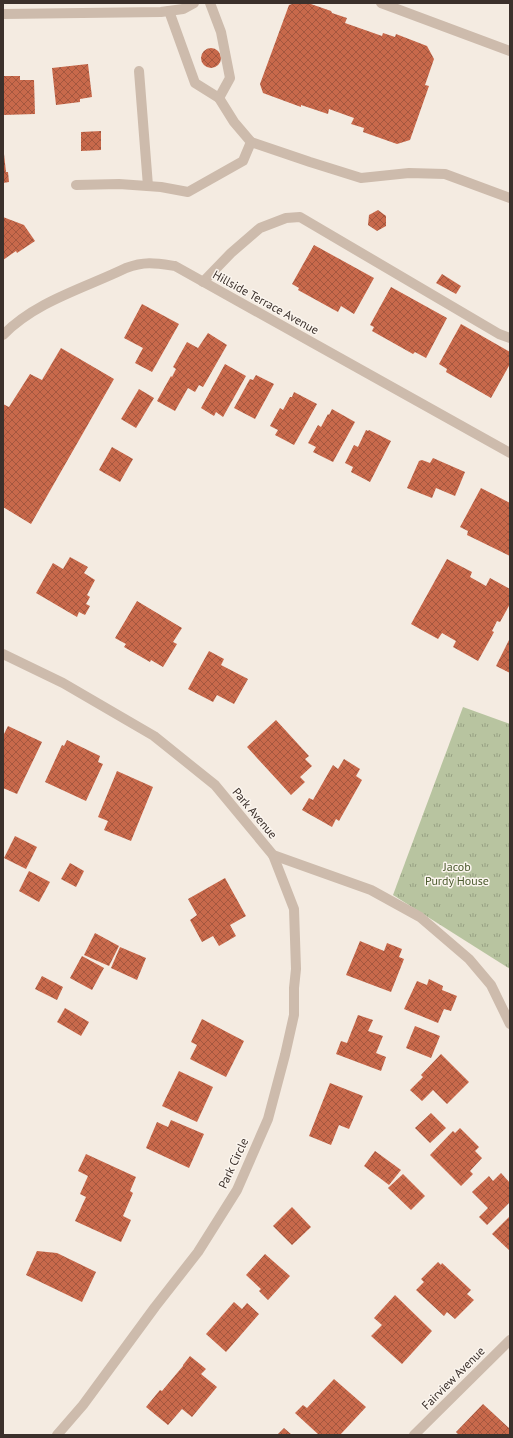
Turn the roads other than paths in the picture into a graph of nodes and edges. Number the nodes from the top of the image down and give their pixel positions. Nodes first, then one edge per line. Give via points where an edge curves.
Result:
1 (194, 3) edge
2 (210, 3) edge
3 (380, 3) edge
4 (169, 11) junction
5 (3, 14) edge
6 (510, 51) edge
7 (140, 71) dead end
8 (219, 98) junction
9 (251, 142) junction
10 (76, 185) dead end
11 (148, 186) junction
12 (510, 198) edge
13 (203, 282) junction
14 (3, 335) edge
15 (510, 338) edge
16 (510, 453) edge
17 (3, 654) edge
18 (273, 855) junction
19 (506, 1010) edge
20 (510, 1024) edge
21 (510, 1340) edge
22 (57, 1435) edge
23 (414, 1435) edge

1 - 4 street via 183,9
2 - 8 street via 221,32 230,78
3 - 6 street
4 - 5 street
4 - 8 street via 195,83
7 - 11 street
8 - 9 street
9 - 11 street via 243,160 188,192
9 - 12 street via 361,178 445,174
10 - 11 street
13 - 14 street, Hillside Terrace Avenue via 174,266 139,263 43,306
13 - 15 street via 260,228 286,218 300,217 499,334
13 - 16 street, Hillside Terrace Avenue
17 - 18 street, Park Avenue via 63,683 160,740 215,785
18 - 19 street, Park Avenue via 371,890 420,917 469,959
18 - 22 street, Park Circle via 294,909 296,969 294,1015 268,1119 237,1190 198,1252 83,1405
19 - 20 street, Park Avenue
21 - 23 street, Fairview Avenue

